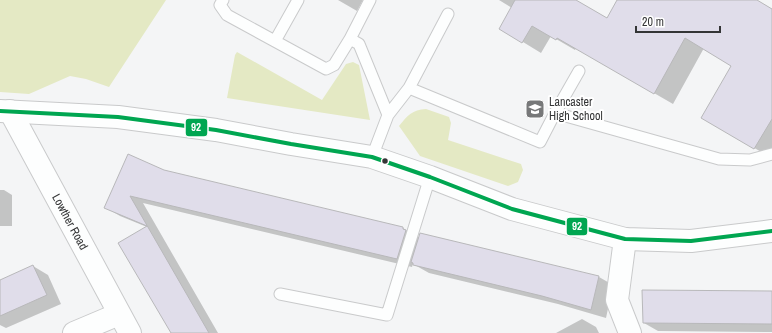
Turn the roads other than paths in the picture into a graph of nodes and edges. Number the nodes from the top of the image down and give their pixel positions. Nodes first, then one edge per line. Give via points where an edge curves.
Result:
1 (223, 0) edge
2 (298, 0) edge
3 (370, 0) edge
4 (448, 14) dead end
5 (350, 39) junction
6 (275, 41) junction
7 (580, 71) dead end
8 (409, 88) junction
9 (5, 111) edge
10 (555, 113) junction
11 (388, 116) junction
12 (772, 154) edge
13 (372, 158) junction
14 (430, 176) junction
15 (772, 232) edge
16 (625, 239) junction
17 (280, 294) dead end
18 (119, 314) junction
19 (74, 333) edge
20 (130, 333) edge
21 (630, 333) edge

1 - 6 lane via 220,5 227,15
2 - 6 lane
3 - 5 lane
4 - 8 lane
5 - 6 lane via 334,65 326,69
5 - 11 lane via 359,44
7 - 10 lane
8 - 10 lane via 540,142
8 - 11 lane
9 - 13 street via 118,117 216,130
9 - 18 street, Lowther Road
10 - 12 lane via 719,159 750,160
11 - 13 lane
13 - 14 street
14 - 16 street via 512,209
14 - 17 lane via 388,315
15 - 16 street via 691,241
16 - 21 street via 617,300
18 - 19 street
18 - 20 street, Lowther Road

